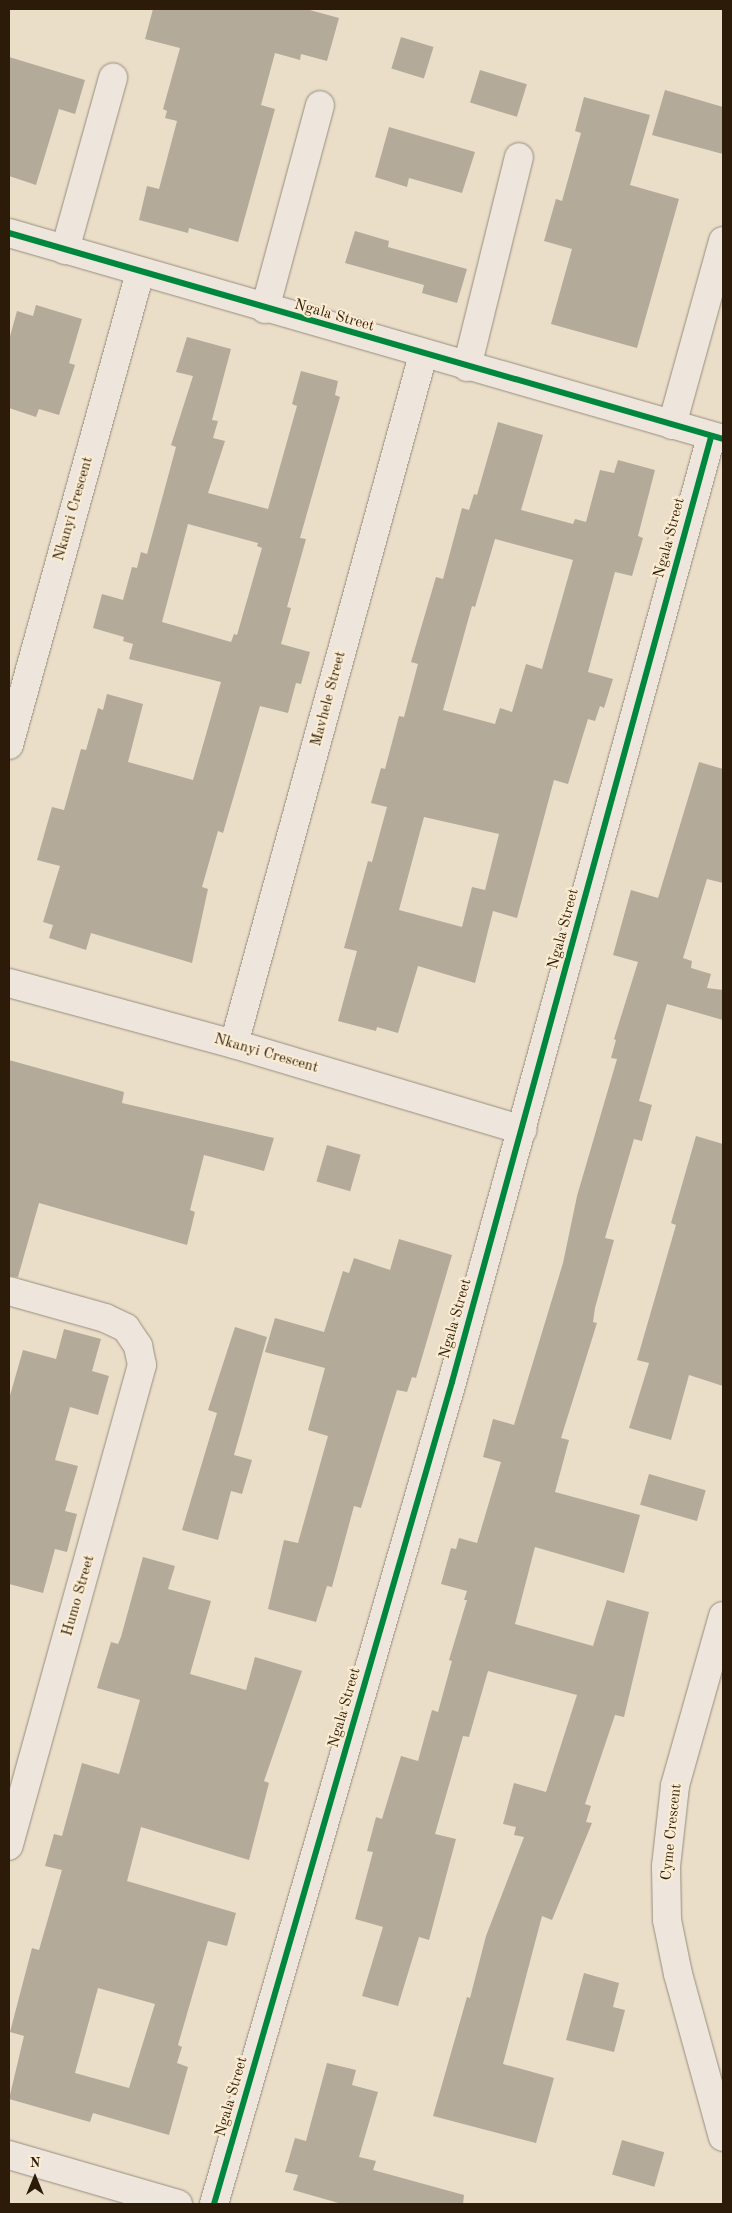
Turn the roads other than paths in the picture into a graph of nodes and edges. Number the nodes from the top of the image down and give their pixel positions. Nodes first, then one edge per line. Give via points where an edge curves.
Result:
1 (113, 78) dead end
2 (320, 105) dead end
3 (519, 157) dead end
4 (9, 233) edge
5 (723, 241) edge
6 (65, 250) junction
7 (140, 273) junction
8 (265, 309) junction
9 (423, 354) junction
10 (467, 367) junction
11 (672, 425) junction
12 (717, 438) edge
13 (9, 745) edge
14 (9, 983) edge
15 (234, 1044) junction
16 (522, 1130) junction
17 (9, 1291) edge
18 (723, 1616) edge
19 (9, 1846) edge
20 (723, 2138) edge
21 (9, 2155) edge
22 (178, 2204) edge
23 (214, 2204) edge

1 - 6 street
2 - 8 street
3 - 10 street
4 - 6 street, Ngala Street
5 - 11 street
6 - 7 street, Ngala Street
7 - 8 street, Ngala Street
7 - 13 street, Nkanyi Crescent
8 - 9 street, Ngala Street
9 - 10 street, Ngala Street
9 - 15 street, Mavhele Street
10 - 11 street, Ngala Street
11 - 12 street, Ngala Street
12 - 16 street, Ngala Street
14 - 15 street, Nkanyi Crescent
15 - 16 street, Nkanyi Crescent
16 - 23 street, Ngala Street
17 - 19 street, Humo Street via 105,1318 126,1328 138,1346 142,1365
18 - 20 street, Cyme Crescent via 675,1786 666,1866 668,1920 678,1974
21 - 22 street

